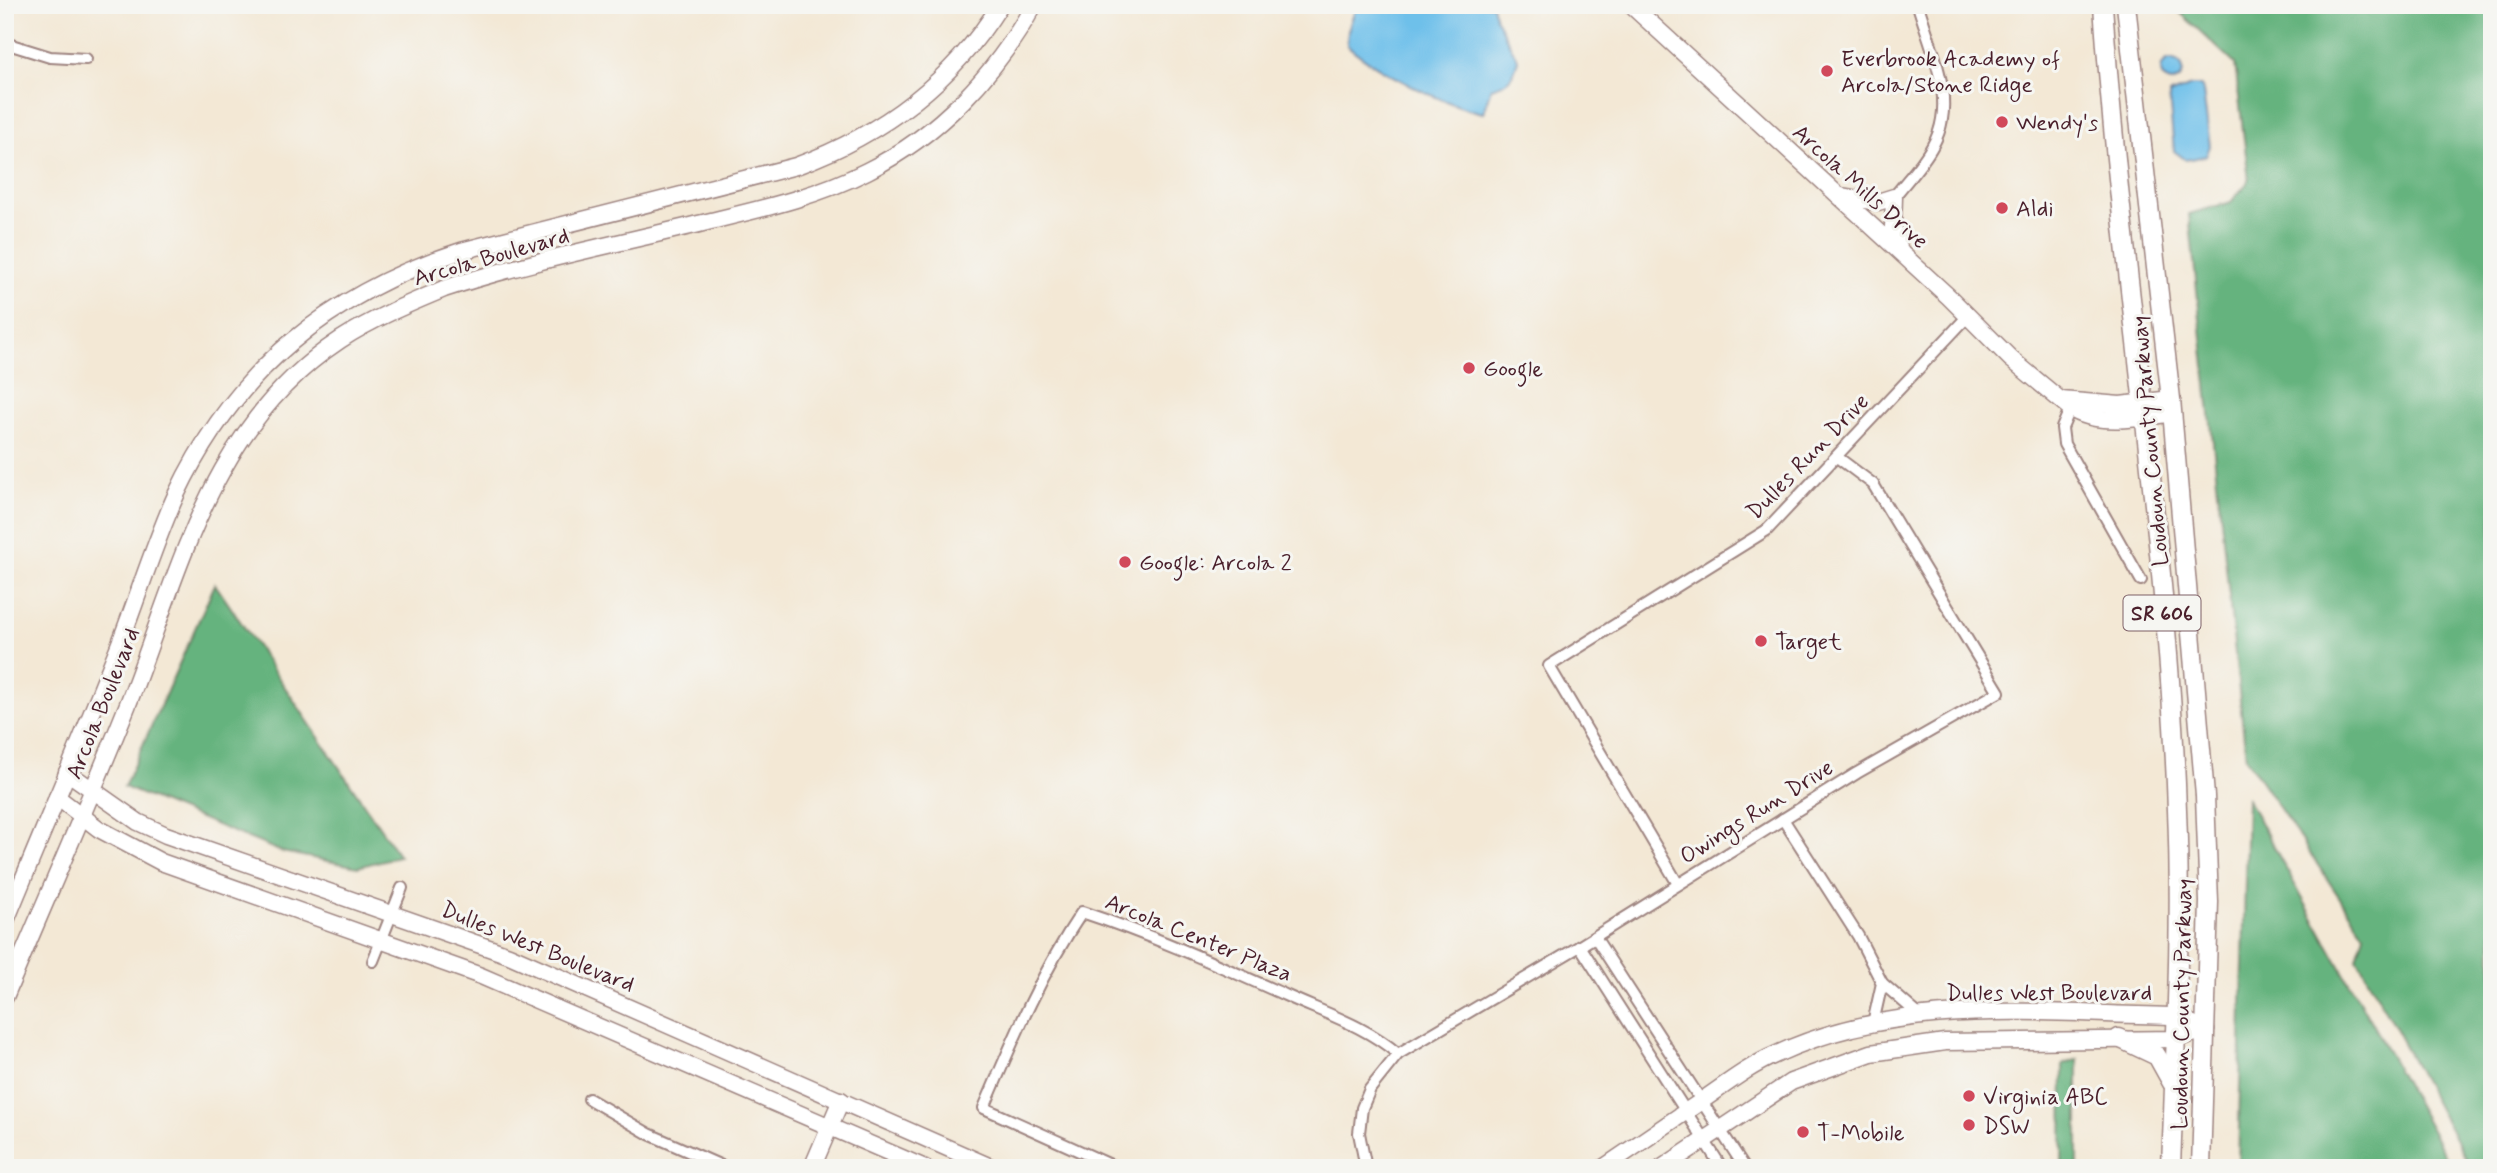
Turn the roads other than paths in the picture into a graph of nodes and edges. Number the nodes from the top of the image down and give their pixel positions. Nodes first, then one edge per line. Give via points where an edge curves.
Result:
1 (1000, 5) edge
2 (1034, 5) edge
3 (1631, 5) edge
4 (1918, 5) edge
5 (2103, 5) edge
6 (2126, 5) edge
7 (5, 43) edge
8 (86, 59) dead end
9 (1837, 195) junction
10 (1894, 197) junction
11 (1902, 254) junction
12 (1968, 316) junction
13 (2068, 403) junction
14 (2171, 406) junction
15 (2143, 410) junction
16 (1837, 457) junction
17 (2141, 580) dead end
18 (67, 772) junction
19 (91, 790) junction
20 (57, 797) junction
21 (80, 816) junction
22 (1783, 819) junction
23 (1678, 884) junction
24 (402, 888) dead end
25 (392, 914) junction
26 (5, 923) edge
27 (1595, 937) junction
28 (382, 940) junction
29 (1580, 946) junction
30 (373, 961) dead end
31 (1882, 983) junction
32 (5, 997) edge
33 (1919, 1015) junction
34 (2176, 1016) junction
35 (1873, 1023) junction
36 (2206, 1030) junction
37 (2119, 1038) junction
38 (2175, 1039) junction
39 (1398, 1054) junction
40 (2173, 1089) junction
41 (589, 1099) dead end
42 (841, 1100) junction
43 (1700, 1102) junction
44 (1686, 1112) junction
45 (830, 1126) junction
46 (1718, 1129) junction
47 (1704, 1140) junction
48 (701, 1163) edge
49 (726, 1168) edge
50 (812, 1168) edge
51 (925, 1168) edge
52 (993, 1168) edge
53 (1117, 1168) edge
54 (1366, 1168) edge
55 (1603, 1168) edge
56 (1662, 1168) edge
57 (1722, 1168) edge
58 (1745, 1168) edge
59 (2171, 1168) edge
60 (2201, 1168) edge

1 - 18 street, Arcola Boulevard via 967,52 933,88 835,150 738,182 431,261 354,296 318,321 258,373 205,443 176,496
2 - 19 street, Arcola Boulevard via 988,76 961,103 868,171 792,202 444,289 359,328 318,356 263,409 215,480
3 - 9 street, Arcola Mills Drive
4 - 10 street via 1945,97 1944,118 1927,156
5 - 15 main road, Loudoun County Parkway / SR 606
6 - 14 main road, Loudoun County Parkway / SR 606
7 - 8 street via 50,57
9 - 10 street via 1878,202
9 - 11 street, Arcola Mills Drive
10 - 11 street via 1893,227
11 - 12 street, Arcola Mills Drive
12 - 13 street, Arcola Mills Drive via 2031,377
12 - 16 street, Dulles Run Drive
13 - 15 street, Arcola Mills Drive via 2079,414 2099,418
13 - 17 street via 2062,428 2064,444
14 - 15 street, Arcola Mills Drive
14 - 36 main road, Loudoun County Parkway / SR 606 via 2208,835
15 - 34 main road, Loudoun County Parkway / SR 606 via 2177,809
16 - 22 street, Owings Run Drive via 1873,484 1999,692
16 - 23 street, Dulles Run Drive via 1759,536 1549,666
18 - 19 street, Dulles West Boulevard
18 - 20 street, Arcola Boulevard
19 - 21 street, Arcola Boulevard
19 - 25 street, Dulles West Boulevard via 138,822 178,840
20 - 21 street
20 - 26 street, Arcola Boulevard
21 - 28 street via 161,862
21 - 32 street, Arcola Boulevard
22 - 23 street, Owings Run Drive
22 - 31 street via 1858,936
23 - 27 street, Owings Run Drive
24 - 25 street
25 - 28 street
25 - 42 street, Dulles West Boulevard via 509,955
27 - 29 street, Owings Run Drive
27 - 43 street
28 - 30 street
28 - 45 street via 561,1009
29 - 39 street, Owings Run Drive
29 - 44 street
31 - 33 street
31 - 35 street
33 - 34 street, Dulles West Boulevard
33 - 35 street, Dulles West Boulevard
34 - 36 street, Dulles West Boulevard
34 - 38 main road, Loudoun County Parkway / SR 606
35 - 43 street, Dulles West Boulevard via 1774,1055
36 - 38 street, Dulles West Boulevard
36 - 60 main road, Loudoun County Parkway / SR 606
37 - 38 street, Dulles West Boulevard
37 - 40 main road via 2157,1056
37 - 46 street, Dulles West Boulevard via 1945,1042 1871,1053 1791,1082
38 - 40 main road, Loudoun County Parkway / SR 606
39 - 53 street, Arcola Center Plaza via 1378,1037 1248,977 1149,934 1082,912 1021,1022 984,1108
39 - 54 street, Owings Run Drive via 1370,1089 1362,1108 1359,1133
40 - 59 main road, Loudoun County Parkway / SR 606
41 - 48 street
42 - 45 street
42 - 52 street, Dulles West Boulevard
43 - 44 street, Dulles West Boulevard
43 - 46 street
44 - 47 street
44 - 55 street, Dulles West Boulevard
45 - 50 street
45 - 51 street
46 - 47 street, Dulles West Boulevard
46 - 58 street
47 - 56 street, Dulles West Boulevard
47 - 57 street
48 - 49 street

